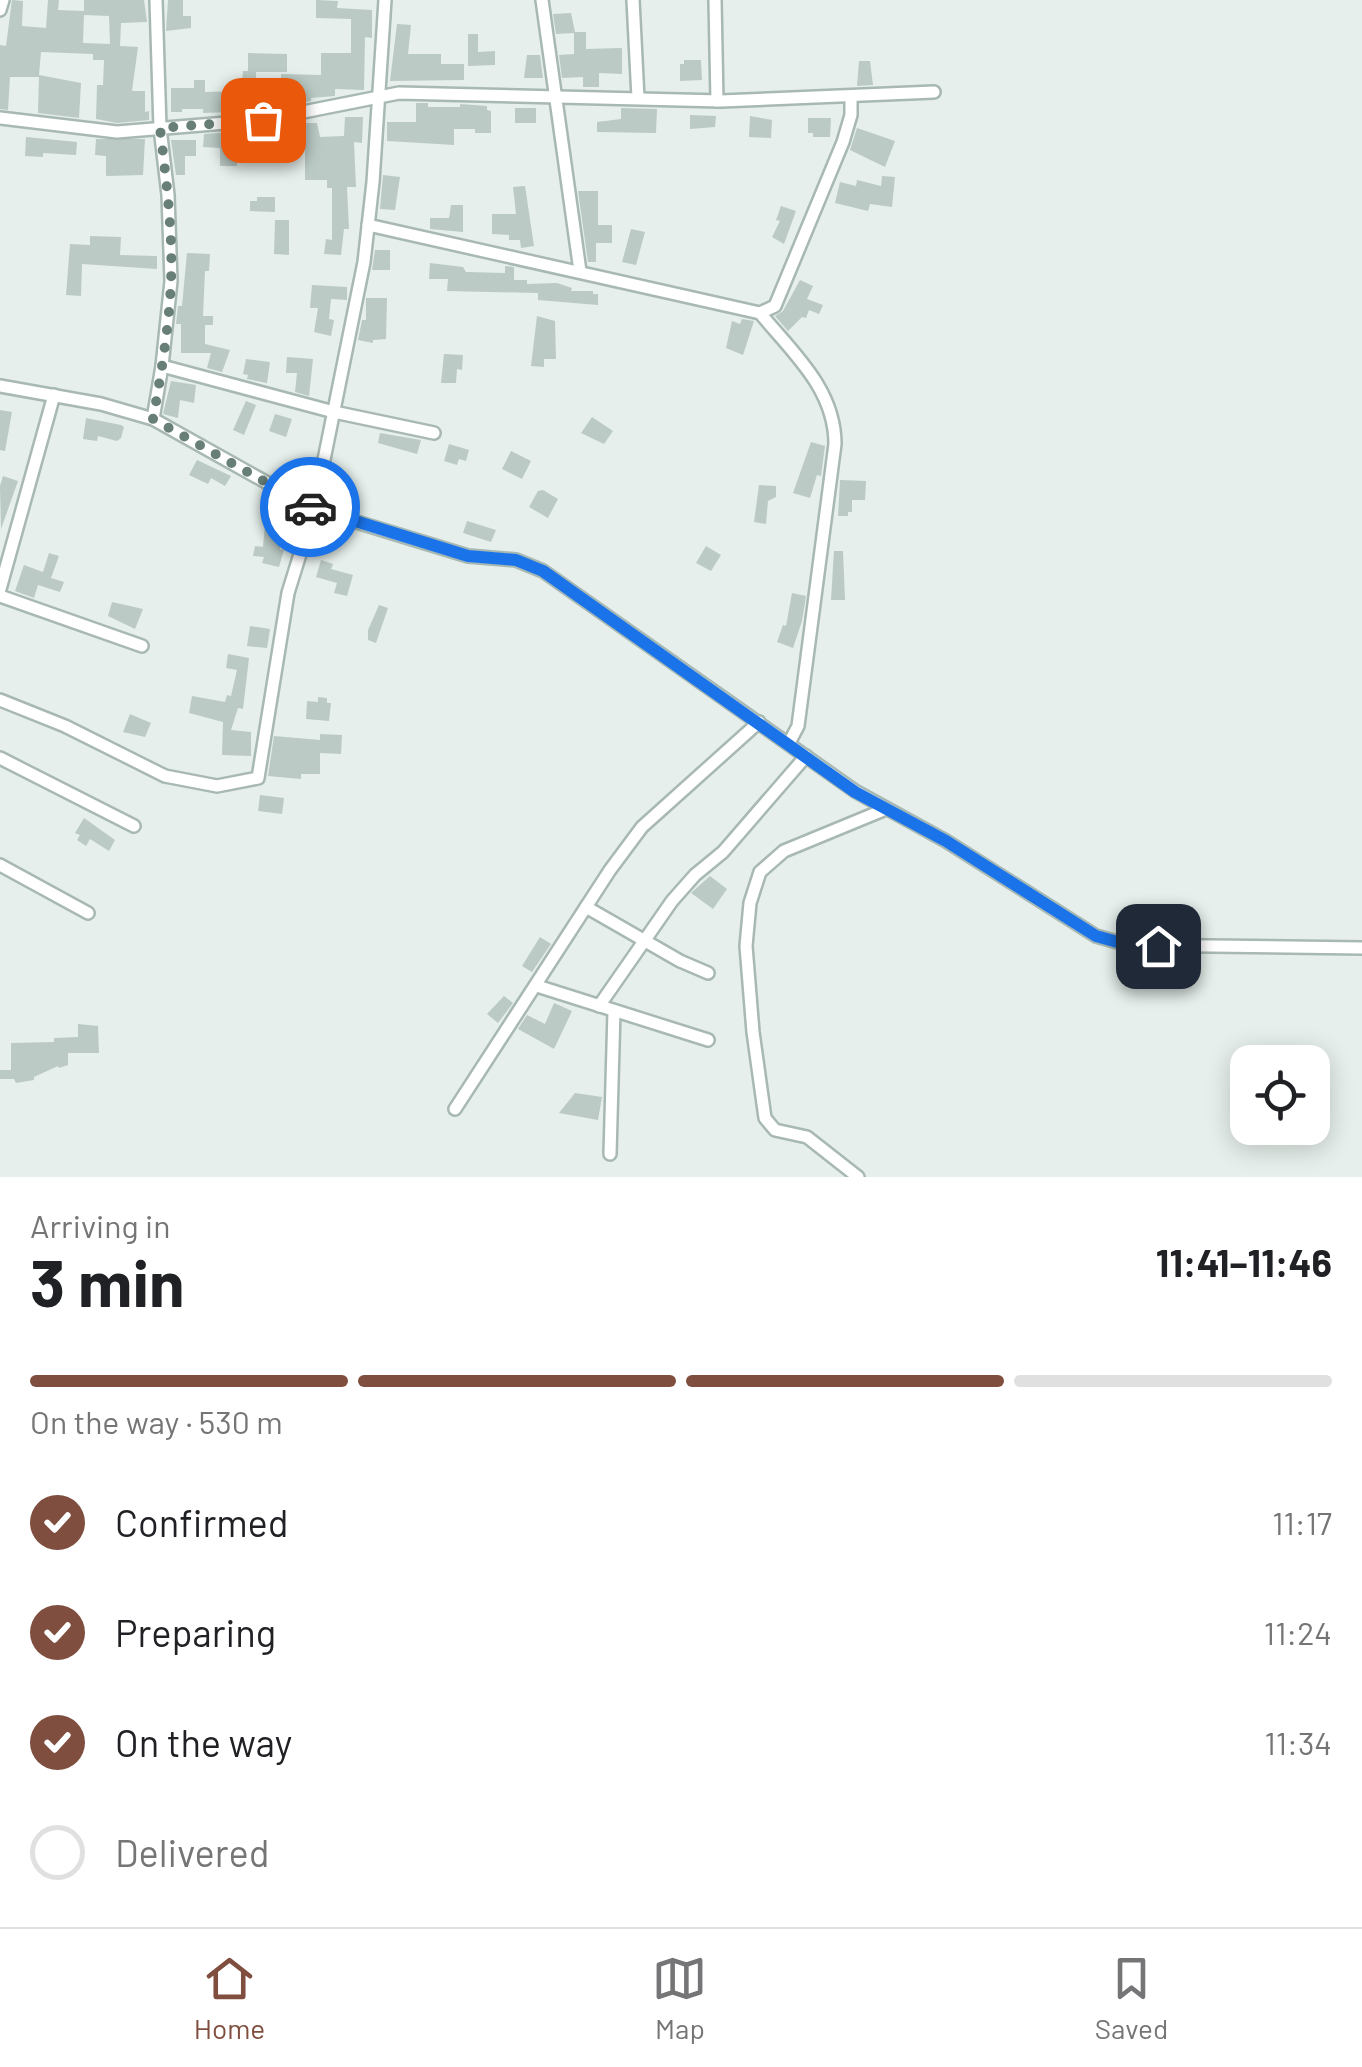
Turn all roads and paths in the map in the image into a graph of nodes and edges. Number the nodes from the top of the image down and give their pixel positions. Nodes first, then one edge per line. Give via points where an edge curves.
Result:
1 (3, 0) edge
2 (156, 0) edge
3 (385, 0) edge
4 (542, 0) edge
5 (633, 0) edge
6 (715, 0) edge
7 (0, 10) edge
8 (934, 92) dead end
9 (555, 96) junction
10 (851, 97) junction
11 (379, 98) junction
12 (638, 98) junction
13 (717, 101) junction
14 (0, 118) edge
15 (160, 128) junction
16 (368, 225) junction
17 (580, 272) junction
18 (760, 314) junction
19 (162, 366) junction
20 (0, 386) edge
21 (54, 395) junction
22 (334, 412) junction
23 (153, 419) junction
24 (434, 432) dead end
25 (314, 509) junction
26 (0, 592) edge
27 (142, 646) dead end
28 (0, 700) edge
29 (759, 722) junction
30 (788, 743) junction
31 (806, 756) junction
32 (0, 758) edge
33 (886, 808) junction
34 (134, 826) dead end
35 (0, 865) edge
36 (586, 907) junction
37 (88, 913) dead end
38 (644, 940) junction
39 (1362, 948) edge
40 (708, 973) dead end
41 (537, 986) junction
42 (599, 1006) junction
43 (614, 1011) junction
44 (708, 1040) dead end
45 (455, 1109) dead end
46 (610, 1154) dead end
47 (858, 1177) edge

1 - 7 street
2 - 15 street
3 - 11 street
4 - 9 street
5 - 12 street
6 - 13 street
8 - 10 street
9 - 11 street
9 - 12 street
9 - 17 street
10 - 13 street
10 - 18 street via 843,142 775,306
11 - 15 street via 263,120
11 - 16 street
12 - 13 street
14 - 15 street via 117,132
15 - 19 street via 171,281
16 - 17 street
16 - 22 street
17 - 18 street
18 - 30 street via 822,390 834,420 798,726
19 - 22 street
19 - 23 street
20 - 21 street
21 - 23 street
21 - 26 street
22 - 24 street
22 - 25 street
23 - 25 street
25 - 28 street via 288,593 258,778 218,786 165,776
25 - 29 street via 468,556 516,560 543,571
26 - 27 street
29 - 30 street
29 - 36 street via 642,827
30 - 31 street
31 - 33 street
31 - 38 street
32 - 34 street
33 - 39 street via 1096,936 1128,945
33 - 47 street via 784,852 760,872 746,946 765,1118 775,1130 808,1138
35 - 37 street
36 - 38 street
36 - 41 street
38 - 40 street
38 - 42 street
41 - 42 street
41 - 45 street
42 - 43 street
43 - 44 street
43 - 46 street

